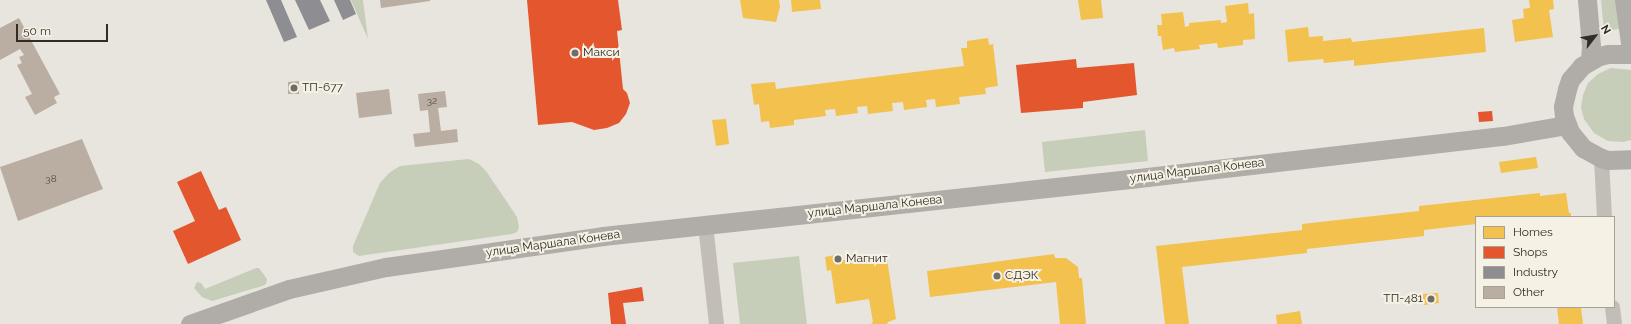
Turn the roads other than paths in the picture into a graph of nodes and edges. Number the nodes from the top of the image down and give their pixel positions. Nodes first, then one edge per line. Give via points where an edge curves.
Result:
1 (1587, 0) edge
2 (1624, 0) edge
3 (1631, 50) edge
4 (1631, 54) edge
5 (1590, 60) junction
6 (1567, 125) junction
7 (1601, 158) junction
8 (1631, 159) edge
9 (1604, 216) edge
10 (705, 224) junction
11 (1612, 308) edge
12 (190, 324) edge
13 (716, 324) edge
14 (1614, 324) edge

1 - 5 main road
2 - 3 main road
4 - 5 main road via 1608,54
5 - 6 main road via 1576,72 1566,89 1563,107
6 - 7 main road via 1573,138 1582,148
6 - 10 main road, улица Маршала Конева via 1503,136 1130,179
7 - 8 main road via 1616,161
7 - 9 street
10 - 12 main road, улица Маршала Конева via 386,267 289,289
10 - 13 street
11 - 14 street

